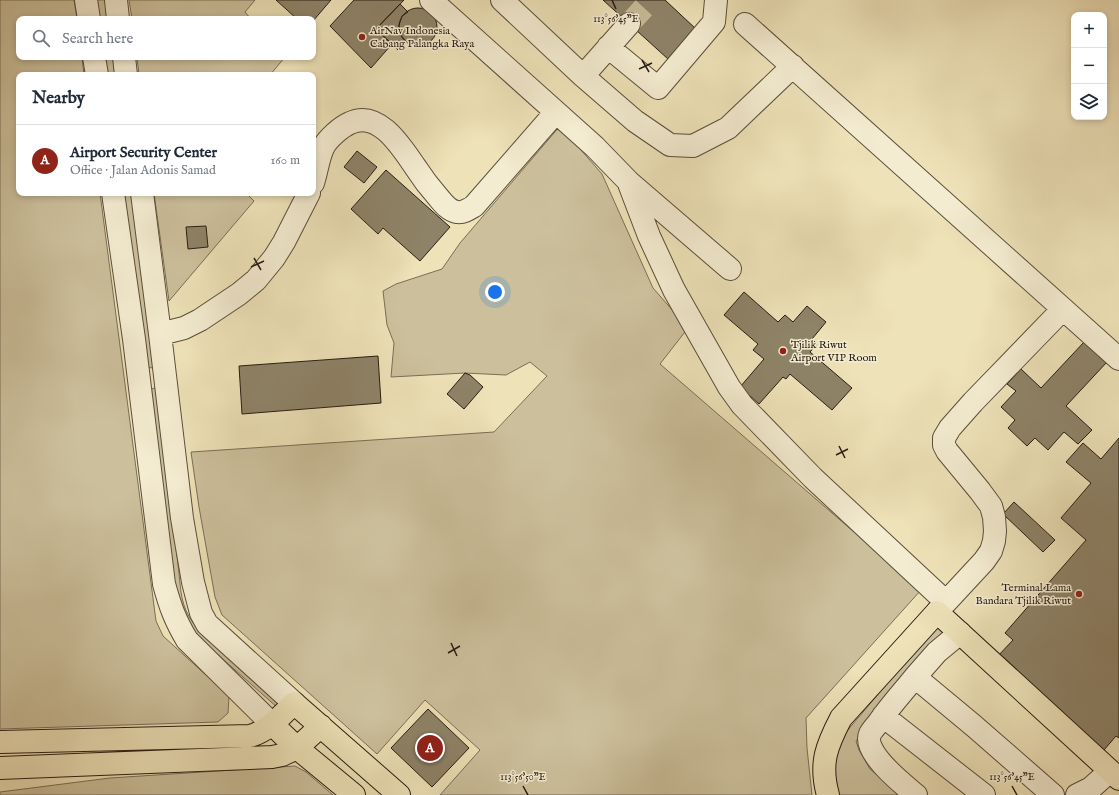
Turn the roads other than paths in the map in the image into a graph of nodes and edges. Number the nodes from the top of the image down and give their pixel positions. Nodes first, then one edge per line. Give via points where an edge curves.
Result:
1 (86, 0) edge
2 (116, 0) edge
3 (431, 0) edge
4 (502, 0) edge
5 (716, 0) edge
6 (89, 16) edge
7 (118, 16) edge
8 (629, 24) tunnel mouth
9 (746, 24) dead end
10 (608, 47) junction
11 (94, 60) edge
12 (124, 60) edge
13 (793, 66) junction
14 (96, 72) edge
15 (126, 72) edge
16 (583, 76) junction
17 (556, 112) junction
18 (316, 173) edge
19 (628, 181) junction
20 (113, 196) edge
21 (142, 196) edge
22 (307, 196) edge
23 (730, 268) dead end
24 (1064, 309) junction
25 (160, 334) junction
26 (1119, 359) edge
27 (165, 376) junction
28 (139, 381) junction
29 (942, 607) junction
30 (960, 633) junction
31 (916, 676) junction
32 (294, 703) junction
33 (883, 716) junction
34 (272, 724) junction
35 (321, 726) junction
36 (0, 742) edge
37 (297, 748) junction
38 (0, 768) edge
39 (1114, 775) edge
40 (354, 795) edge
41 (399, 795) edge
42 (828, 795) edge
43 (916, 795) edge
44 (984, 795) edge
45 (1052, 795) edge
46 (1077, 795) edge

1 - 6 lane
2 - 7 lane
3 - 17 lane
4 - 16 lane
5 - 10 lane via 714,22 658,88
8 - 10 lane
9 - 13 lane
10 - 16 lane
11 - 14 lane
12 - 15 lane
13 - 16 lane via 728,128 693,146 670,145 635,121
13 - 24 lane
17 - 18 lane via 474,206 466,211 456,212 447,207 392,136 383,127 369,121 356,120 345,126 324,146
17 - 19 lane
19 - 23 lane
19 - 29 lane via 649,236 674,290 729,387 742,405
20 - 28 lane
21 - 25 lane
22 - 25 lane via 284,242 256,280 200,320 184,328
24 - 26 lane
24 - 29 lane via 973,402 944,438 947,451 991,506 995,531 991,551
25 - 27 lane
27 - 28 lane
27 - 32 lane via 182,518 201,613 207,624
28 - 34 lane via 164,584 170,608 187,640
29 - 30 main road
29 - 42 main road via 841,718 825,756 824,772
30 - 31 lane
30 - 39 main road
31 - 33 lane
31 - 45 lane
32 - 34 main road
32 - 35 main road
33 - 43 lane via 869,735 871,748 893,776
33 - 44 lane
34 - 36 main road via 259,734 250,736
34 - 37 main road
35 - 37 main road
35 - 41 main road
37 - 38 main road via 272,757
37 - 40 main road
39 - 46 lane

